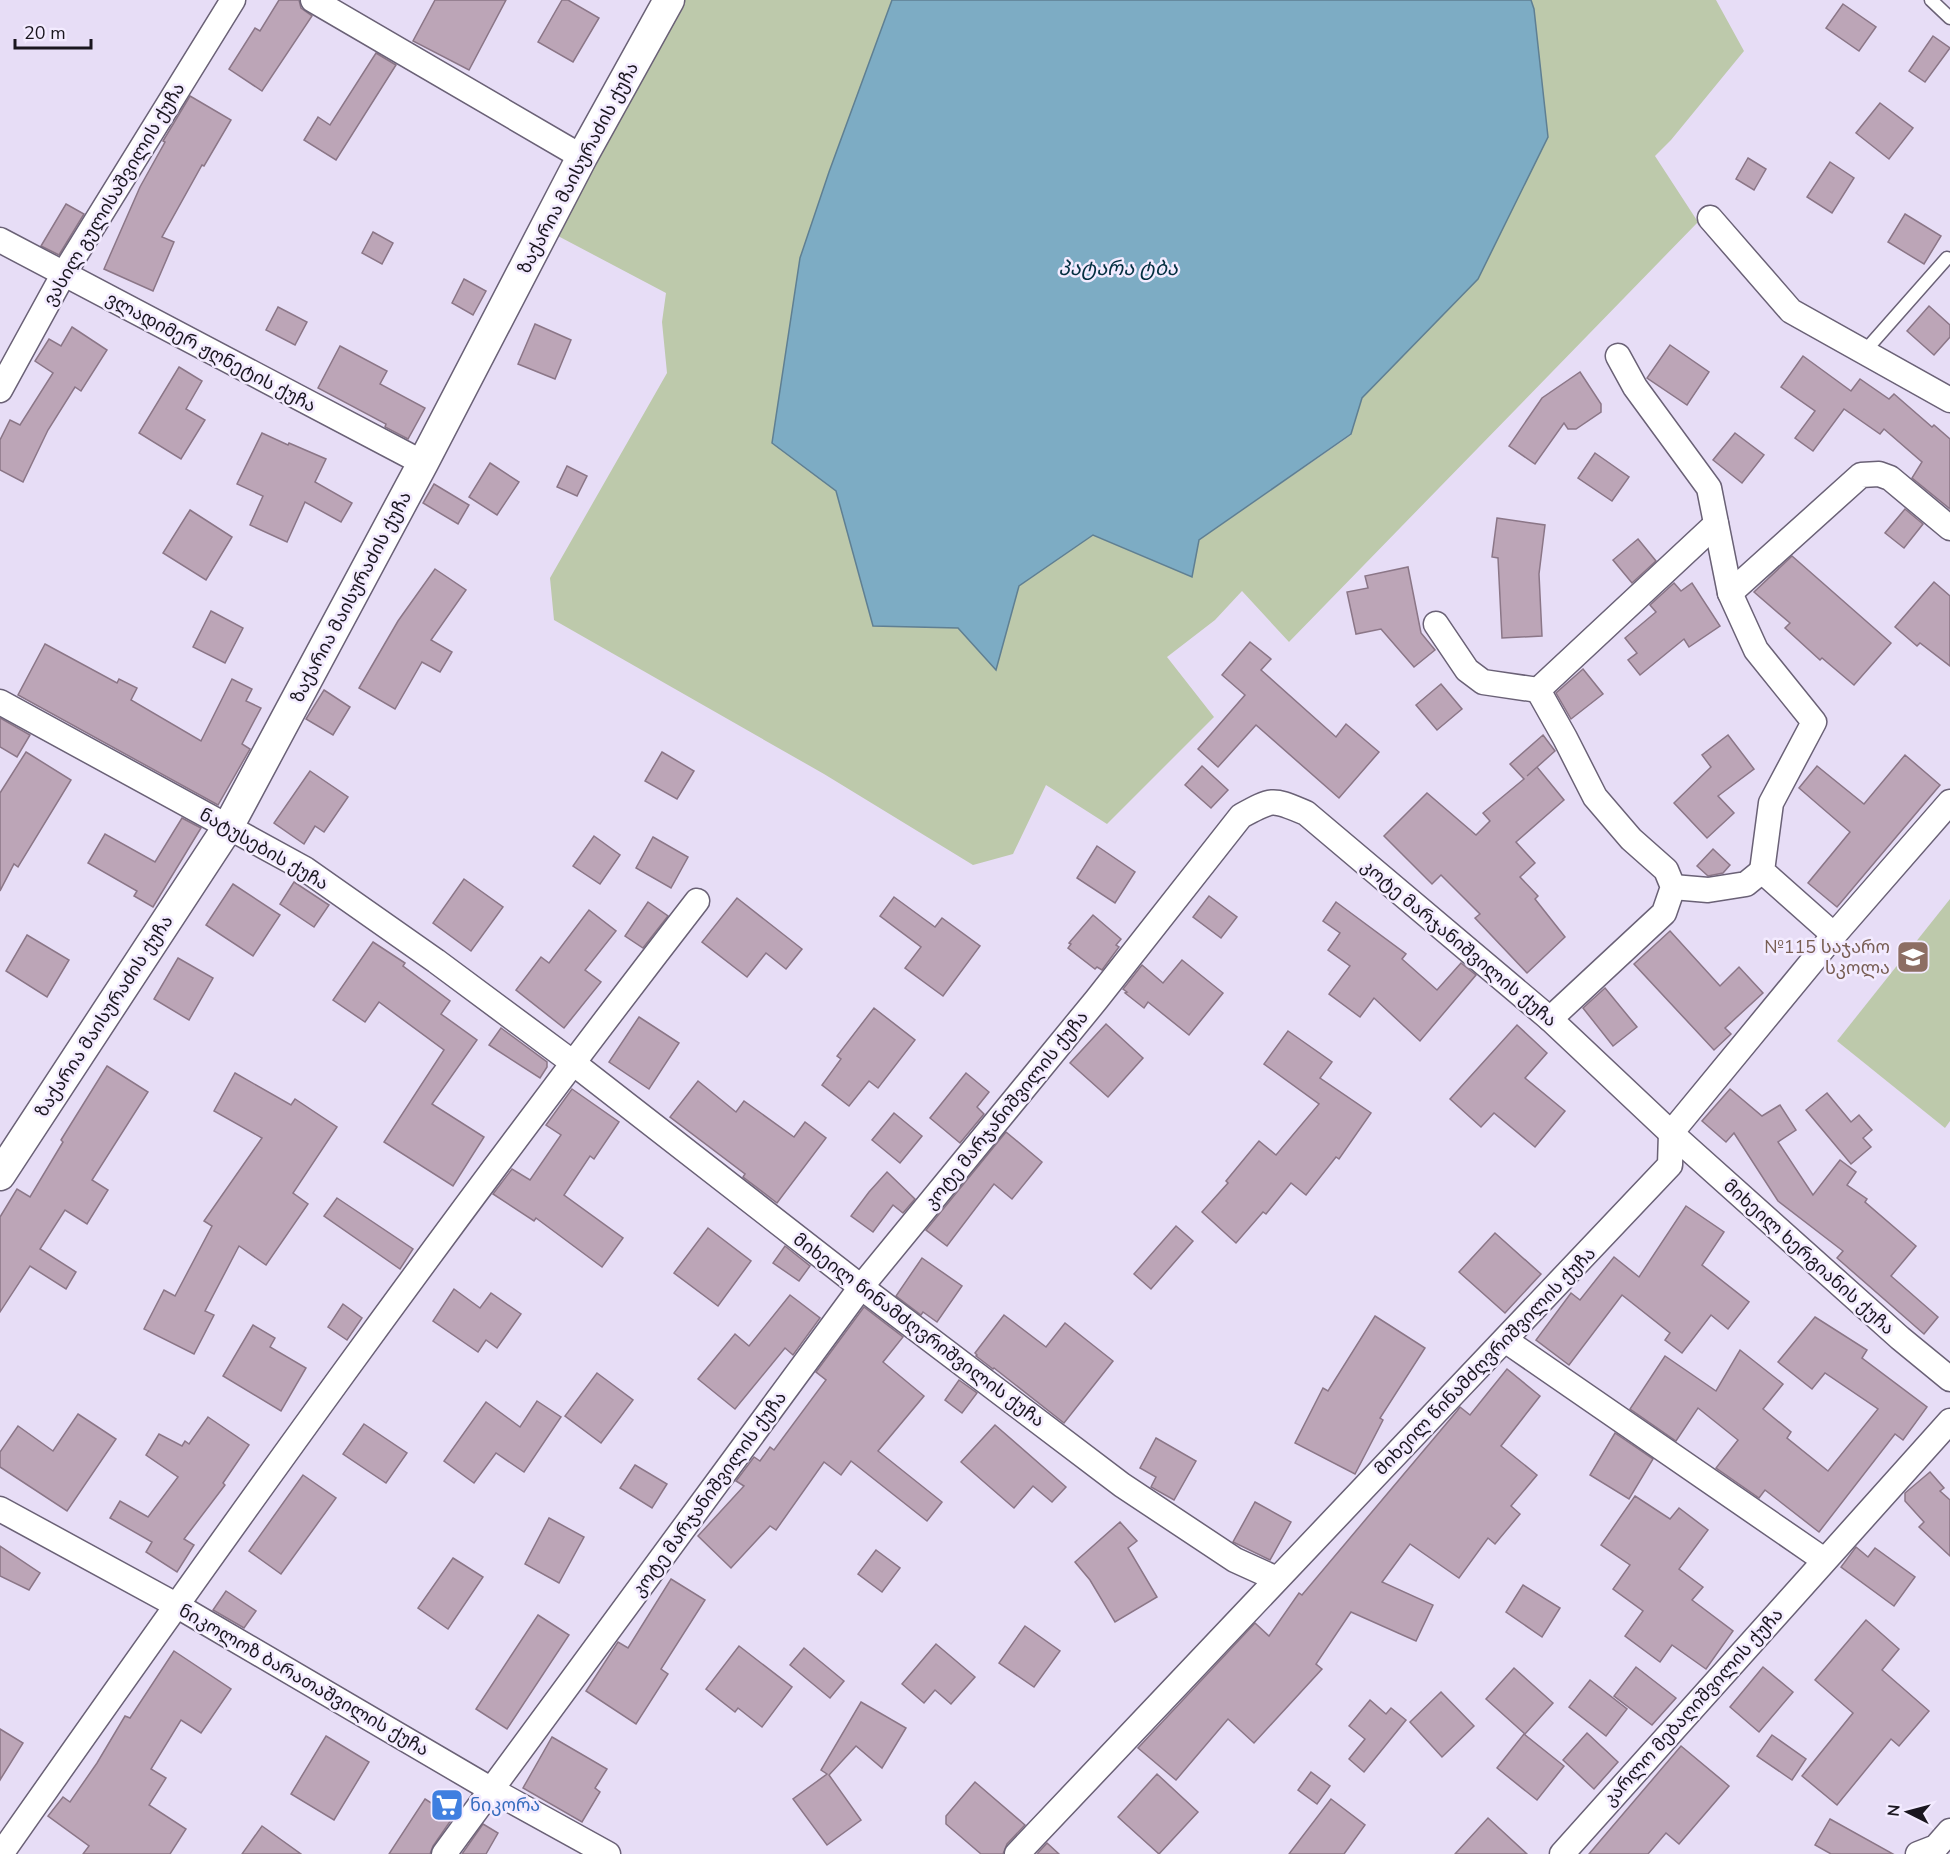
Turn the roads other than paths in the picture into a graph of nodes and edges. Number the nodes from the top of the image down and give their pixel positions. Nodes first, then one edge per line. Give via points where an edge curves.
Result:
1 (233, 0) edge
2 (313, 0) edge
3 (669, 0) edge
4 (1930, 0) edge
5 (1950, 18) edge
6 (582, 157) junction
7 (1710, 218) dead end
8 (0, 240) edge
9 (1947, 258) dead end
10 (63, 274) junction
11 (1864, 352) junction
12 (1618, 356) dead end
13 (0, 390) edge
14 (1950, 400) edge
15 (423, 464) junction
16 (1716, 524) junction
17 (1950, 528) edge
18 (1731, 593) junction
19 (1436, 624) dead end
20 (1538, 690) junction
21 (0, 702) edge
22 (1950, 802) edge
23 (228, 827) junction
24 (1762, 871) junction
25 (1673, 887) junction
26 (697, 901) dead end
27 (1834, 935) junction
28 (1550, 1019) junction
29 (572, 1062) junction
30 (1671, 1133) junction
31 (0, 1175) edge
32 (861, 1287) junction
33 (1505, 1340) junction
34 (1950, 1379) edge
35 (1950, 1421) edge
36 (0, 1509) edge
37 (1824, 1560) junction
38 (1277, 1579) junction
39 (176, 1605) junction
40 (492, 1790) junction
41 (1950, 1830) edge
42 (1, 1854) edge
43 (444, 1854) edge
44 (608, 1854) edge
45 (1017, 1854) edge
46 (1562, 1854) edge
47 (1917, 1854) edge

1 - 10 street, ვასილ გულისაშვილის ქუჩა
2 - 6 street
3 - 6 street, ზაქარია მაისურაძის ქუჩა
4 - 5 lane
6 - 15 street, ზაქარია მაისურაძის ქუჩა
7 - 11 street via 1791,311
8 - 10 street, ვლადიმერ ჟღნეტის ქუჩა
9 - 11 lane
10 - 13 street, ვასილ გულისაშვილის ქუჩა
10 - 15 street, ვლადიმერ ჟღნეტის ქუჩა
11 - 14 street
12 - 16 street via 1635,387 1709,488
15 - 23 street, ზაქარია მაისურაძის ქუჩა
16 - 18 street
16 - 20 street
17 - 18 street via 1890,478 1861,475
18 - 24 street via 1756,650 1814,722 1771,803
19 - 20 street via 1467,670 1484,682
20 - 25 street via 1594,797 1631,839 1666,870
21 - 23 street, ნატუსების ქუჩა
22 - 27 street
23 - 29 street, ნატუსების ქუჩა via 305,868
23 - 31 street, ზაქარია მაისურაძის ქუჩა
24 - 25 street via 1746,884 1708,890
24 - 27 street
25 - 28 street via 1664,912
26 - 29 street
27 - 30 street
28 - 30 street, კოტე მარჯანიშვილის ქუჩა
28 - 32 street, კოტე მარჯანიშვილის ქუჩა via 1306,813 1281,803 1266,802 1241,816
29 - 32 street, მიხეილ წინამძღვრიშვილის ქუჩა
29 - 39 street
30 - 33 street, მიხეილ წინამძღვრიშვილის ქუჩა via 1670,1165
30 - 34 street, მიხეილ ხერგიანის ქუჩა
32 - 38 street, მიხეილ წინამძღვრიშვილის ქუჩა via 1122,1485 1235,1560
32 - 40 street, კოტე მარჯანიშვილის ქუჩა
33 - 37 street
33 - 38 street, მიხეილ წინამძღვრიშვილის ქუჩა
35 - 37 street, კარლო მებაღიშვილის ქუჩა
36 - 39 street, ნიკოლოზ ბარათაშვილის ქუჩა
37 - 46 street, კარლო მებაღიშვილის ქუჩა
38 - 45 street, მიხეილ წინამძღვრიშვილის ქუჩა
39 - 40 street, ნიკოლოზ ბარათაშვილის ქუჩა
39 - 42 street
40 - 43 street, კოტე მარჯანიშვილის ქუჩა
40 - 44 street, ნიკოლოზ ბარათაშვილის ქუჩა
41 - 47 street via 1936,1847

